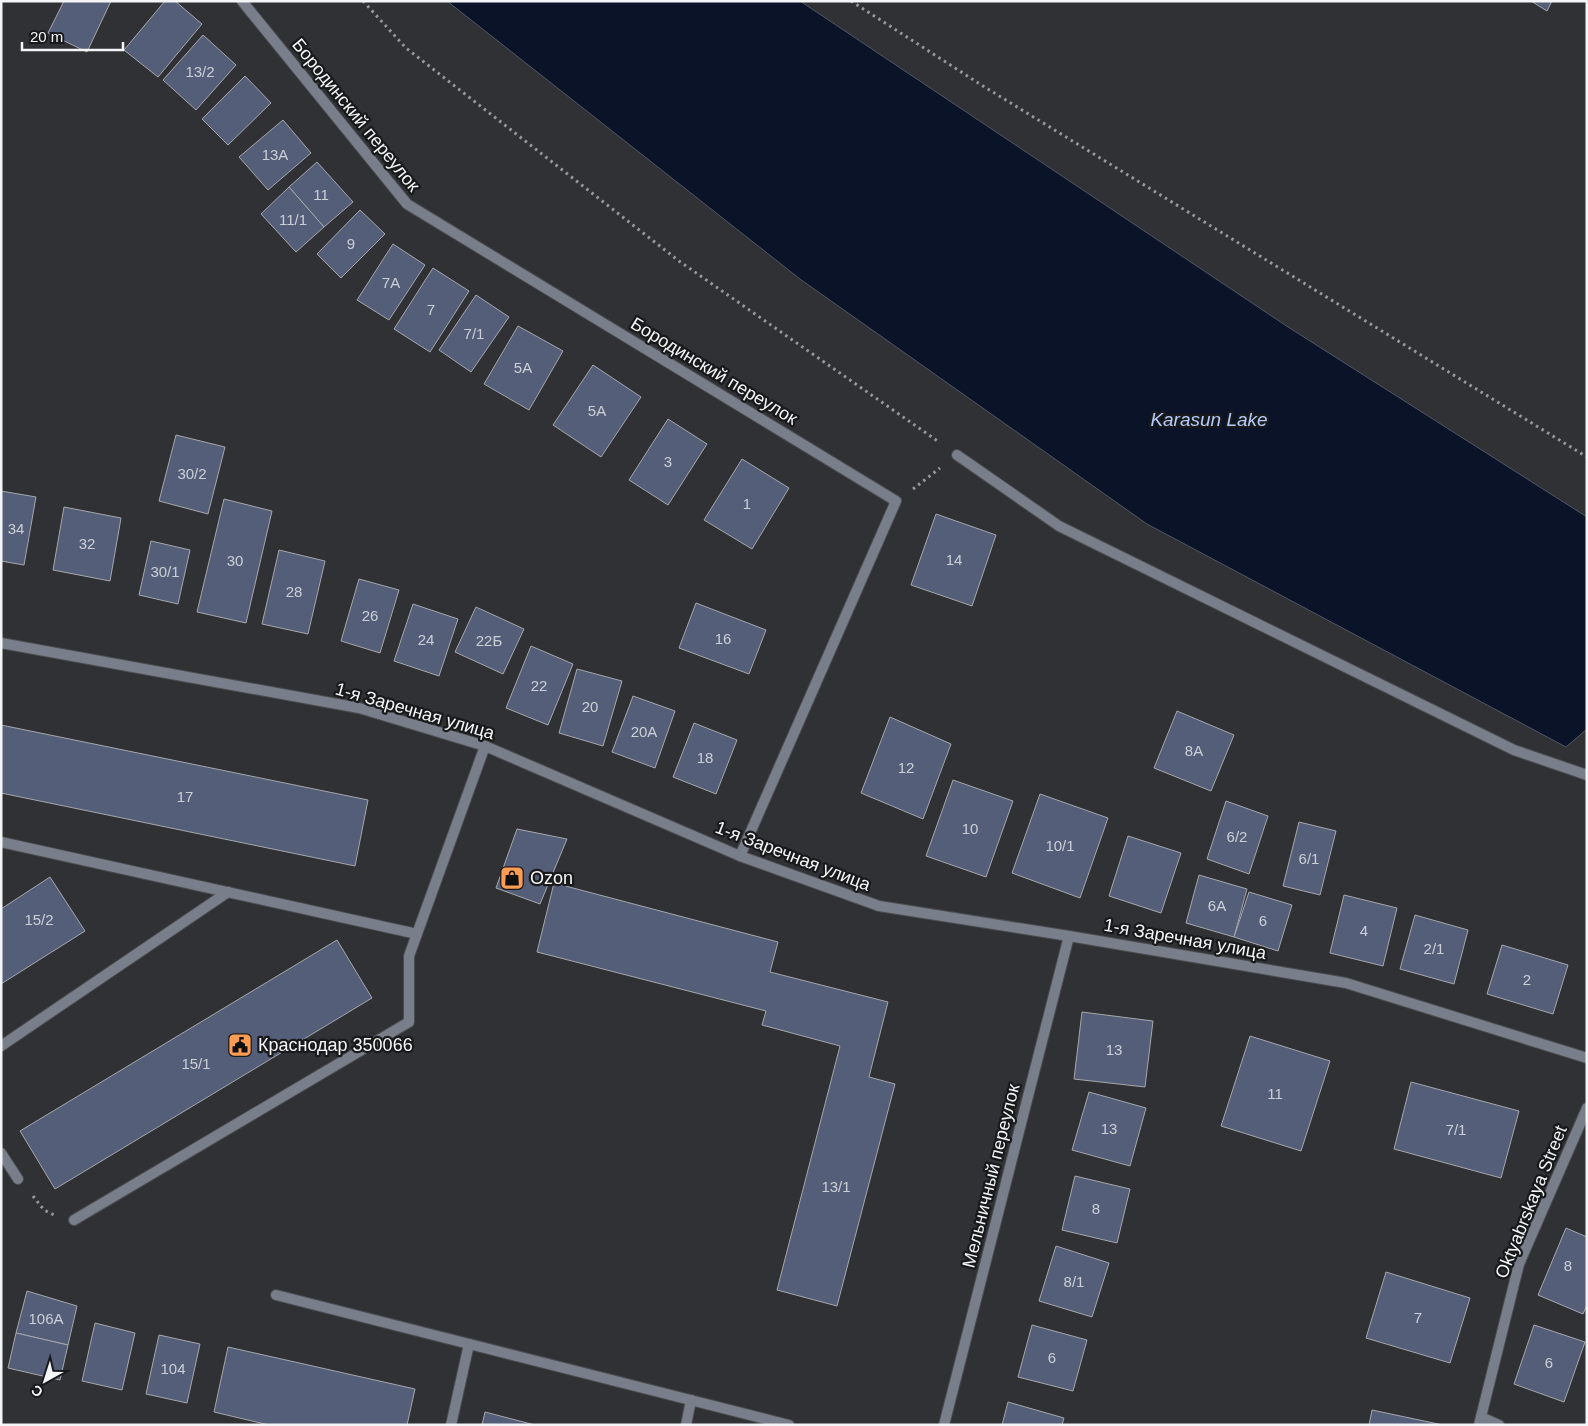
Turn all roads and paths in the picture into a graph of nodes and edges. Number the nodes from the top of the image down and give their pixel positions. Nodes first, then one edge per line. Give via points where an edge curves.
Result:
1 (242, 1) edge
2 (363, 1) edge
3 (851, 1) edge
4 (957, 455) junction
5 (1587, 457) edge
6 (896, 501) junction
7 (1, 643) edge
8 (485, 746) junction
9 (1587, 775) edge
10 (1, 842) edge
11 (740, 856) junction
12 (228, 892) junction
13 (417, 934) junction
14 (1069, 936) junction
15 (1, 1046) edge
16 (1587, 1058) edge
17 (1587, 1108) edge
18 (1, 1154) edge
19 (18, 1179) joint
20 (74, 1220) joint
21 (276, 1295) dead end
22 (469, 1344) junction
23 (691, 1400) junction
24 (1480, 1421) edge
25 (451, 1425) edge
26 (686, 1425) edge
27 (790, 1425) edge
28 (944, 1425) edge
29 (1499, 1425) edge

1 - 6 street, Бородинский переулок via 408,204
2 - 4 path via 406,48 679,262
3 - 5 path
4 - 6 path
4 - 9 street via 1059,526 1514,750
6 - 11 street
7 - 8 street, 1-я Заречная улица via 359,708
8 - 11 street, 1-я Заречная улица
8 - 13 street
10 - 12 street
11 - 14 street, 1-я Заречная улица via 879,906
12 - 13 street
12 - 15 street
13 - 20 street via 409,956 408,1022
14 - 16 street, 1-я Заречная улица via 1346,984
14 - 28 street, Мельничный переулок
17 - 24 street, Oktyabrskaya Street via 1520,1264
18 - 19 street
19 - 20 path via 44,1210
21 - 22 street
22 - 23 street
22 - 25 street
23 - 26 street
23 - 27 street
24 - 29 street

